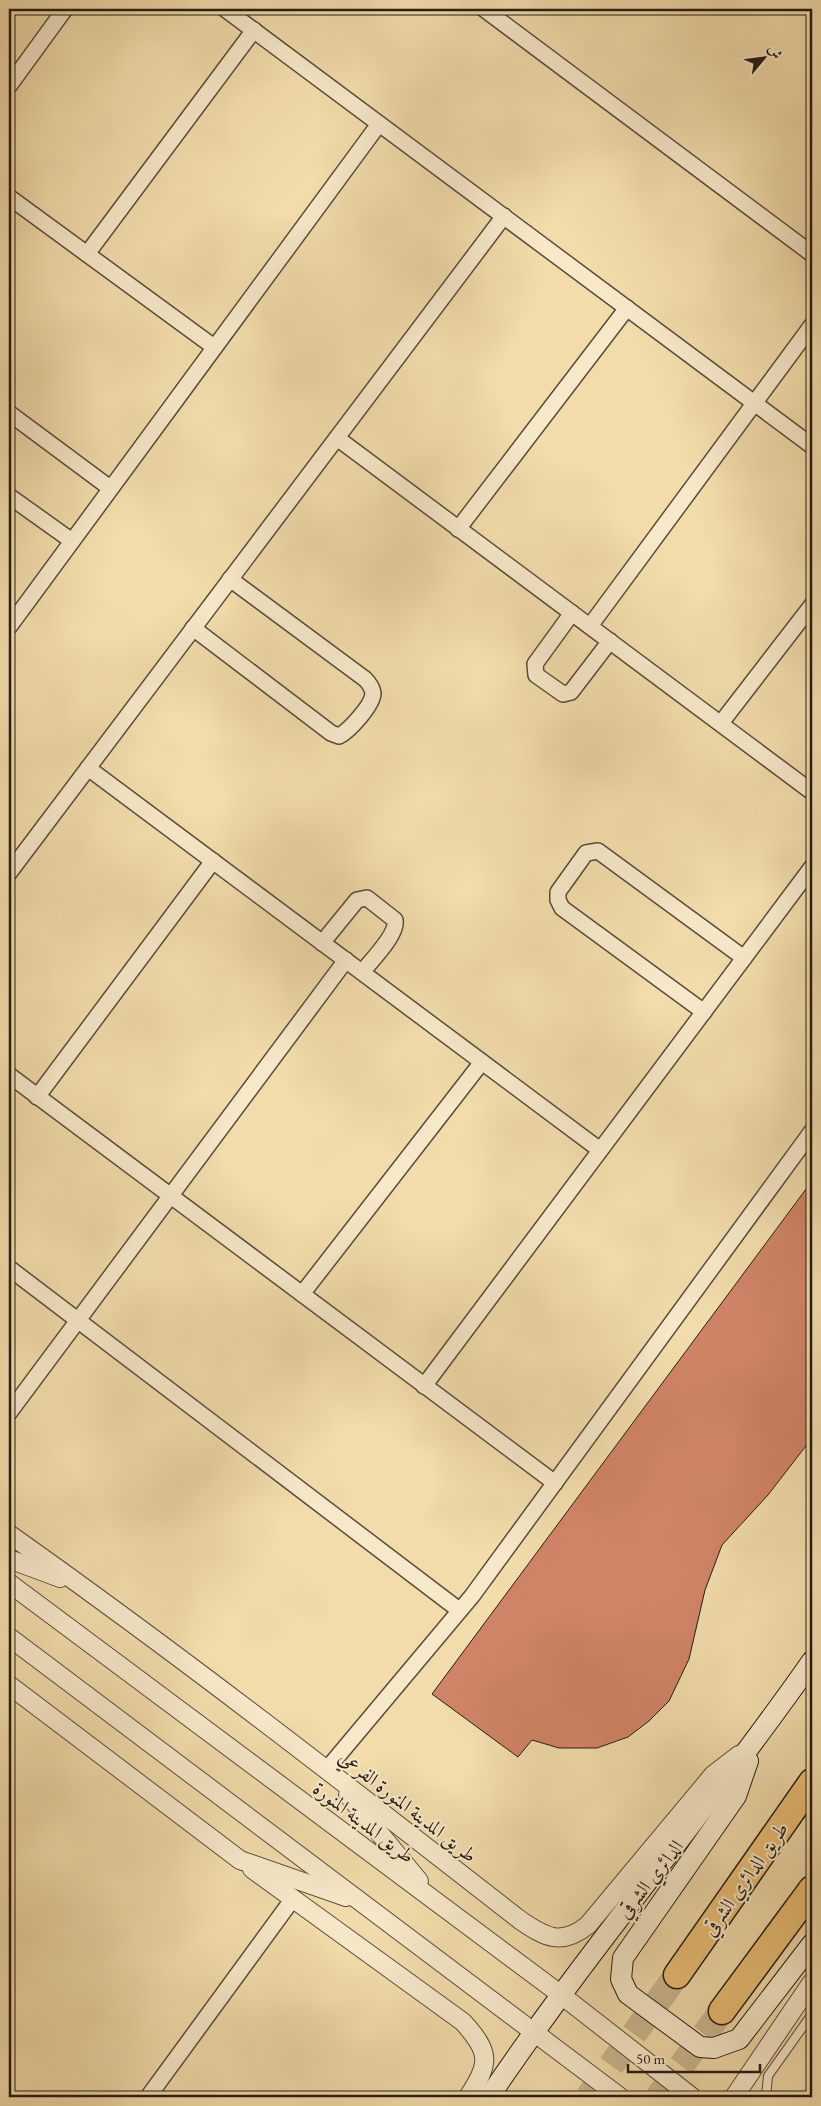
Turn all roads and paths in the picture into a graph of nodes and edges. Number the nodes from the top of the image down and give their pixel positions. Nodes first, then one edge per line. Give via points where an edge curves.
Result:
1 (65, 9) edge
2 (224, 9) edge
3 (484, 9) edge
4 (254, 30) junction
5 (9, 86) edge
6 (379, 124) junction
7 (9, 197) edge
8 (504, 216) junction
9 (87, 254) junction
10 (812, 254) edge
11 (627, 308) junction
12 (812, 325) edge
13 (214, 347) junction
14 (755, 402) junction
15 (9, 413) edge
16 (337, 438) junction
17 (812, 446) edge
18 (110, 488) junction
19 (9, 496) edge
20 (458, 529) junction
21 (72, 541) junction
22 (230, 579) junction
23 (812, 605) edge
24 (572, 613) junction
25 (590, 626) junction
26 (9, 627) edge
27 (193, 628) junction
28 (610, 641) junction
29 (720, 723) junction
30 (88, 768) junction
31 (812, 792) edge
32 (213, 861) junction
33 (812, 867) edge
34 (9, 873) edge
35 (322, 943) junction
36 (744, 958) junction
37 (346, 960) junction
38 (362, 972) junction
39 (704, 1012) junction
40 (482, 1062) junction
41 (9, 1075) edge
42 (37, 1097) junction
43 (812, 1130) edge
44 (600, 1150) junction
45 (171, 1196) junction
46 (9, 1268) edge
47 (302, 1294) junction
48 (78, 1320) junction
49 (424, 1386) junction
50 (9, 1413) edge
51 (555, 1483) junction
52 (9, 1534) edge
53 (9, 1559) edge
54 (9, 1583) edge
55 (84, 1587) junction
56 (459, 1610) junction
57 (9, 1637) edge
58 (812, 1661) edge
59 (9, 1685) edge
60 (754, 1745) junction
61 (327, 1769) junction
62 (812, 1782) edge
63 (240, 1860) junction
64 (812, 1889) edge
65 (292, 1900) junction
66 (362, 1902) junction
67 (437, 1903) junction
68 (812, 1944) edge
69 (677, 1975) tunnel mouth
70 (812, 1982) edge
71 (560, 1994) junction
72 (722, 2011) tunnel mouth
73 (812, 2014) edge
74 (533, 2032) junction
75 (148, 2097) edge
76 (468, 2097) edge
77 (489, 2097) edge
78 (620, 2097) edge
79 (692, 2097) edge
80 (734, 2097) edge
81 (766, 2097) edge

1 - 5 street
2 - 4 street
3 - 10 street
4 - 6 street
4 - 9 street
6 - 8 street
6 - 13 street
7 - 9 street
8 - 11 street
8 - 16 street
9 - 13 street
11 - 14 street
11 - 20 street
12 - 14 street
13 - 18 street
14 - 17 street
14 - 25 street
15 - 18 street
16 - 20 street
16 - 22 street
18 - 21 street
19 - 21 street
20 - 24 street
21 - 26 street
22 - 27 street
22 - 27 street via 372,686 370,702 348,732 339,736 331,733
23 - 29 street
24 - 25 street
24 - 28 street via 535,664 536,675 567,694
25 - 28 street
27 - 30 street
28 - 29 street
29 - 31 street
30 - 32 street
30 - 34 street
32 - 35 street
32 - 42 street
33 - 36 street
35 - 37 street
35 - 38 street via 357,900 367,898 396,925
36 - 39 street
36 - 39 street via 598,851 586,853 558,892 562,908
37 - 38 street
37 - 45 street
38 - 40 street
39 - 44 street
40 - 44 street
40 - 47 street
41 - 42 street
42 - 45 street
43 - 51 street
44 - 49 street
45 - 47 street
45 - 48 street
46 - 48 street
47 - 49 street
48 - 50 street
48 - 56 street
49 - 51 street
51 - 56 street
52 - 55 street, طريق المدينة المنورة الفرعي
53 - 55 street
54 - 67 street, طريق المدينة المنورة
55 - 61 street, طريق المدينة المنورة الفرعي
56 - 61 street
57 - 66 street
58 - 60 main road, الدائري الشرقي
59 - 63 street
60 - 61 street, طريق المدينة المنورة الفرعي via 713,1774 588,1925 574,1936 560,1939 520,1920
60 - 68 main road via 736,1796 623,1958 621,1979 628,1994 700,2047 714,2048 739,2039
60 - 71 main road, الدائري الشرقي
61 - 67 street
62 - 69 highway, طريق الدائري الشرقي
63 - 65 street
63 - 66 street
64 - 72 highway
65 - 75 street
65 - 76 street via 463,2022 483,2049 484,2062 483,2075
66 - 74 street
67 - 71 street, طريق المدينة المنورة
70 - 80 street
71 - 74 main road, الدائري الشرقي
71 - 79 street, طريق المدينة المنورة
73 - 81 lane via 768,2076
74 - 77 main road, الدائري الشرقي
74 - 78 street

